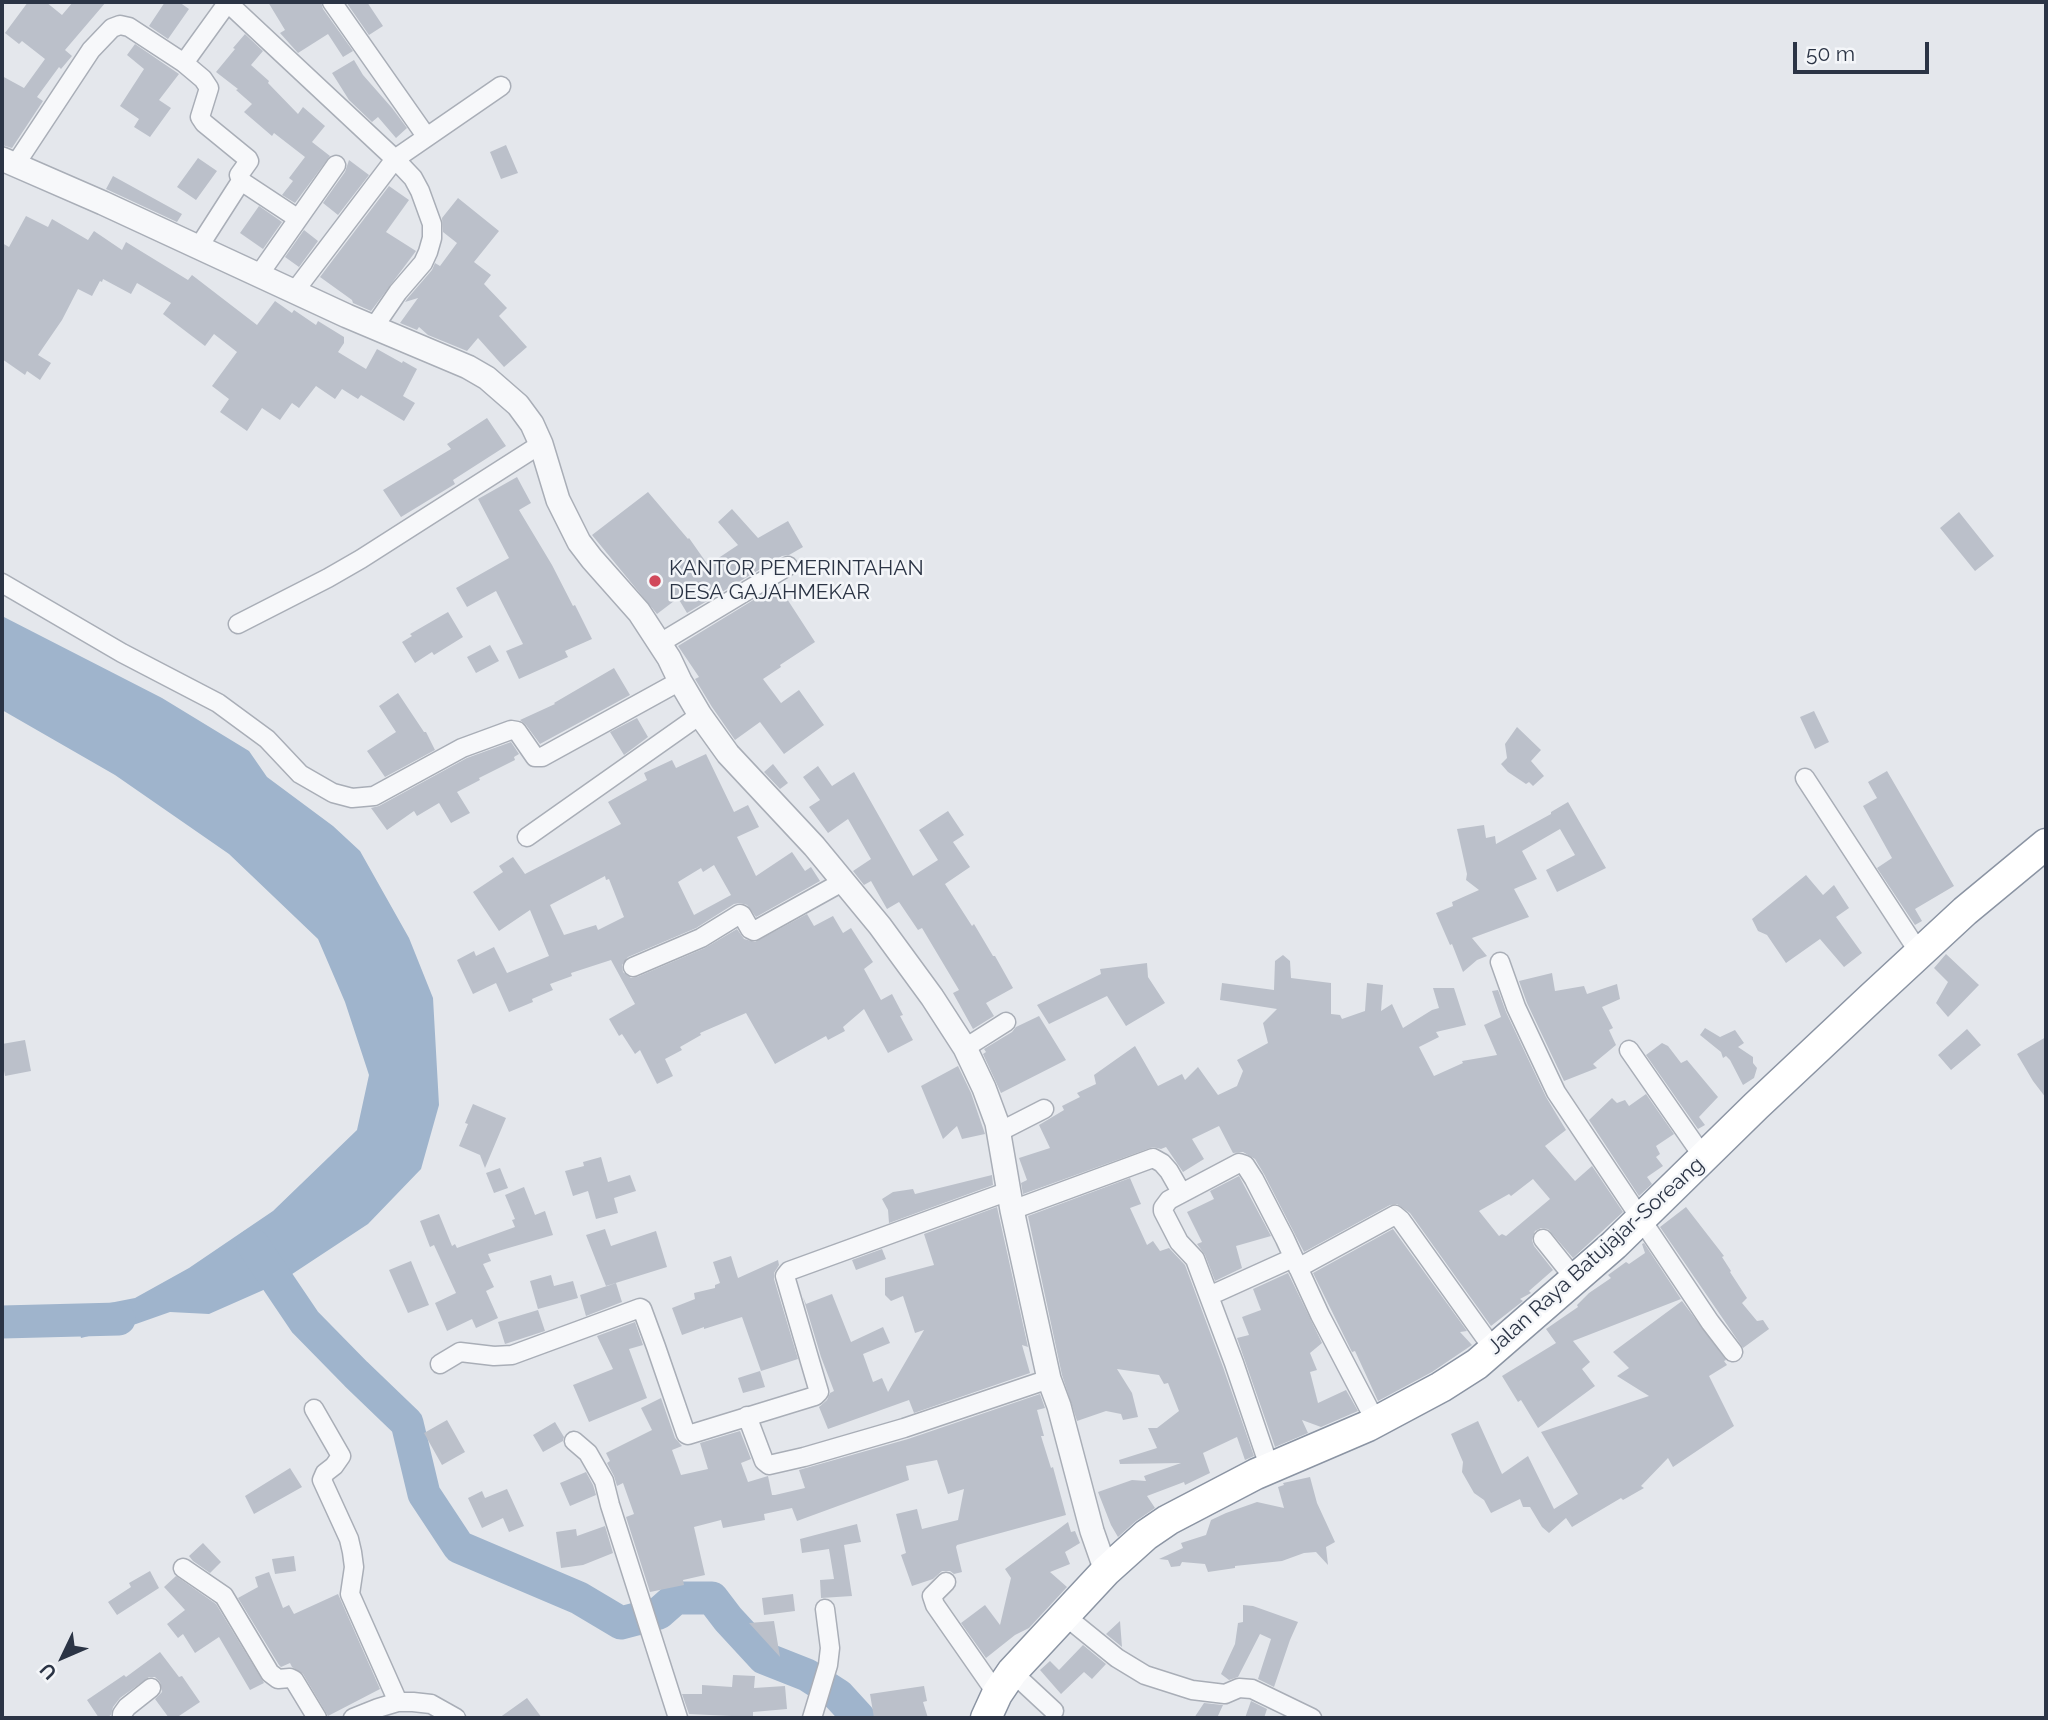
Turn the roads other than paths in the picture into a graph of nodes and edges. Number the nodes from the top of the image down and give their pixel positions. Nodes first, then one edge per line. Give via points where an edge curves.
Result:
1 (228, 2) edge
2 (332, 2) edge
3 (184, 63) junction
4 (501, 86) dead end
5 (426, 136) junction
6 (395, 159) junction
7 (8, 162) edge
8 (336, 165) dead end
9 (242, 181) junction
10 (298, 218) junction
11 (198, 248) junction
12 (258, 276) junction
13 (294, 292) junction
14 (374, 327) junction
15 (541, 444) junction
16 (788, 566) dead end
17 (2, 583) edge
18 (238, 624) dead end
19 (660, 643) junction
20 (680, 681) junction
21 (700, 715) junction
22 (1805, 778) dead end
23 (527, 837) dead end
24 (2046, 844) edge
25 (844, 881) junction
26 (1920, 954) junction
27 (1500, 962) dead end
28 (633, 967) dead end
29 (1006, 1023) dead end
30 (965, 1048) junction
31 (1629, 1049) dead end
32 (1044, 1109) dead end
33 (999, 1132) junction
34 (1706, 1156) junction
35 (1181, 1192) junction
36 (1011, 1201) junction
37 (1642, 1220) junction
38 (1543, 1240) dead end
39 (1296, 1263) junction
40 (1575, 1279) junction
41 (1209, 1296) junction
42 (1494, 1350) junction
43 (1733, 1352) dead end
44 (440, 1364) dead end
45 (1049, 1379) junction
46 (314, 1409) dead end
47 (747, 1416) junction
48 (1376, 1422) junction
49 (574, 1441) dead end
50 (1270, 1469) junction
51 (183, 1568) dead end
52 (1106, 1571) junction
53 (946, 1582) dead end
54 (825, 1609) dead end
55 (1064, 1615) junction
56 (151, 1688) dead end
57 (996, 1700) edge
58 (398, 1702) junction
59 (1054, 1711) dead end
60 (122, 1718) edge
61 (317, 1718) edge
62 (353, 1718) edge
63 (456, 1718) edge
64 (678, 1718) edge
65 (813, 1718) edge
66 (1312, 1718) edge

1 - 3 street
1 - 6 street
2 - 5 street
3 - 7 street via 129,27 112,28
3 - 9 street via 208,88 201,120 249,161 239,175
4 - 5 street
5 - 6 street
6 - 13 street
6 - 14 street via 420,191 430,215 432,238 423,263
7 - 11 street
8 - 10 street
9 - 10 street
9 - 11 street
10 - 12 street
11 - 12 street
12 - 13 street
13 - 14 street
14 - 15 street via 487,378 518,405
15 - 18 street via 328,578
15 - 19 street via 558,500 579,542
16 - 19 street
17 - 20 street via 218,703 267,739 300,774 332,793 352,798 374,796 462,748 510,730 517,732 535,757 542,757
19 - 20 street
20 - 21 street
21 - 23 street
21 - 25 street via 728,754
22 - 26 street
24 - 26 highway, Jalan Raya Batujajar-Soreang
25 - 28 street via 754,931 740,914 701,938
25 - 30 street via 908,961
26 - 34 highway, Jalan Raya Batujajar-Soreang
27 - 37 street via 1556,1092
29 - 30 street
30 - 33 street
31 - 34 street
32 - 33 street
33 - 36 street
34 - 37 highway, Jalan Raya Batujajar-Soreang
35 - 36 street via 1170,1171 1153,1158
35 - 39 street via 1239,1163 1245,1165
35 - 41 street via 1163,1211 1179,1242 1195,1259
36 - 45 street
36 - 47 street via 786,1273 819,1392
37 - 40 highway, Jalan Raya Batujajar-Soreang
37 - 43 street
38 - 40 street
39 - 41 street
39 - 42 street via 1395,1215
39 - 48 street
40 - 42 highway, Jalan Raya Batujajar-Soreang
41 - 50 street
42 - 48 highway, Jalan Raya Batujajar-Soreang via 1441,1387
44 - 47 street via 460,1352 512,1355 640,1308 685,1434
45 - 47 street via 904,1428 769,1465
45 - 52 street
46 - 58 street via 341,1455 322,1480 349,1539 354,1566 350,1594
48 - 50 highway, Jalan Raya Batujajar-Soreang
49 - 64 street via 588,1453 604,1481
50 - 52 highway, Jalan Raya Batujajar-Soreang via 1168,1520
51 - 61 street via 224,1596 270,1673 278,1679 294,1680
52 - 55 highway, Jalan Raya Batujajar-Soreang
53 - 57 street via 932,1597 935,1605
54 - 65 street via 830,1648
55 - 57 highway, Jalan Raya Batujajar-Soreang
55 - 66 street via 1145,1675 1192,1690 1225,1694 1252,1689
56 - 60 street via 127,1707
57 - 59 street
58 - 62 street
58 - 63 street via 431,1704

